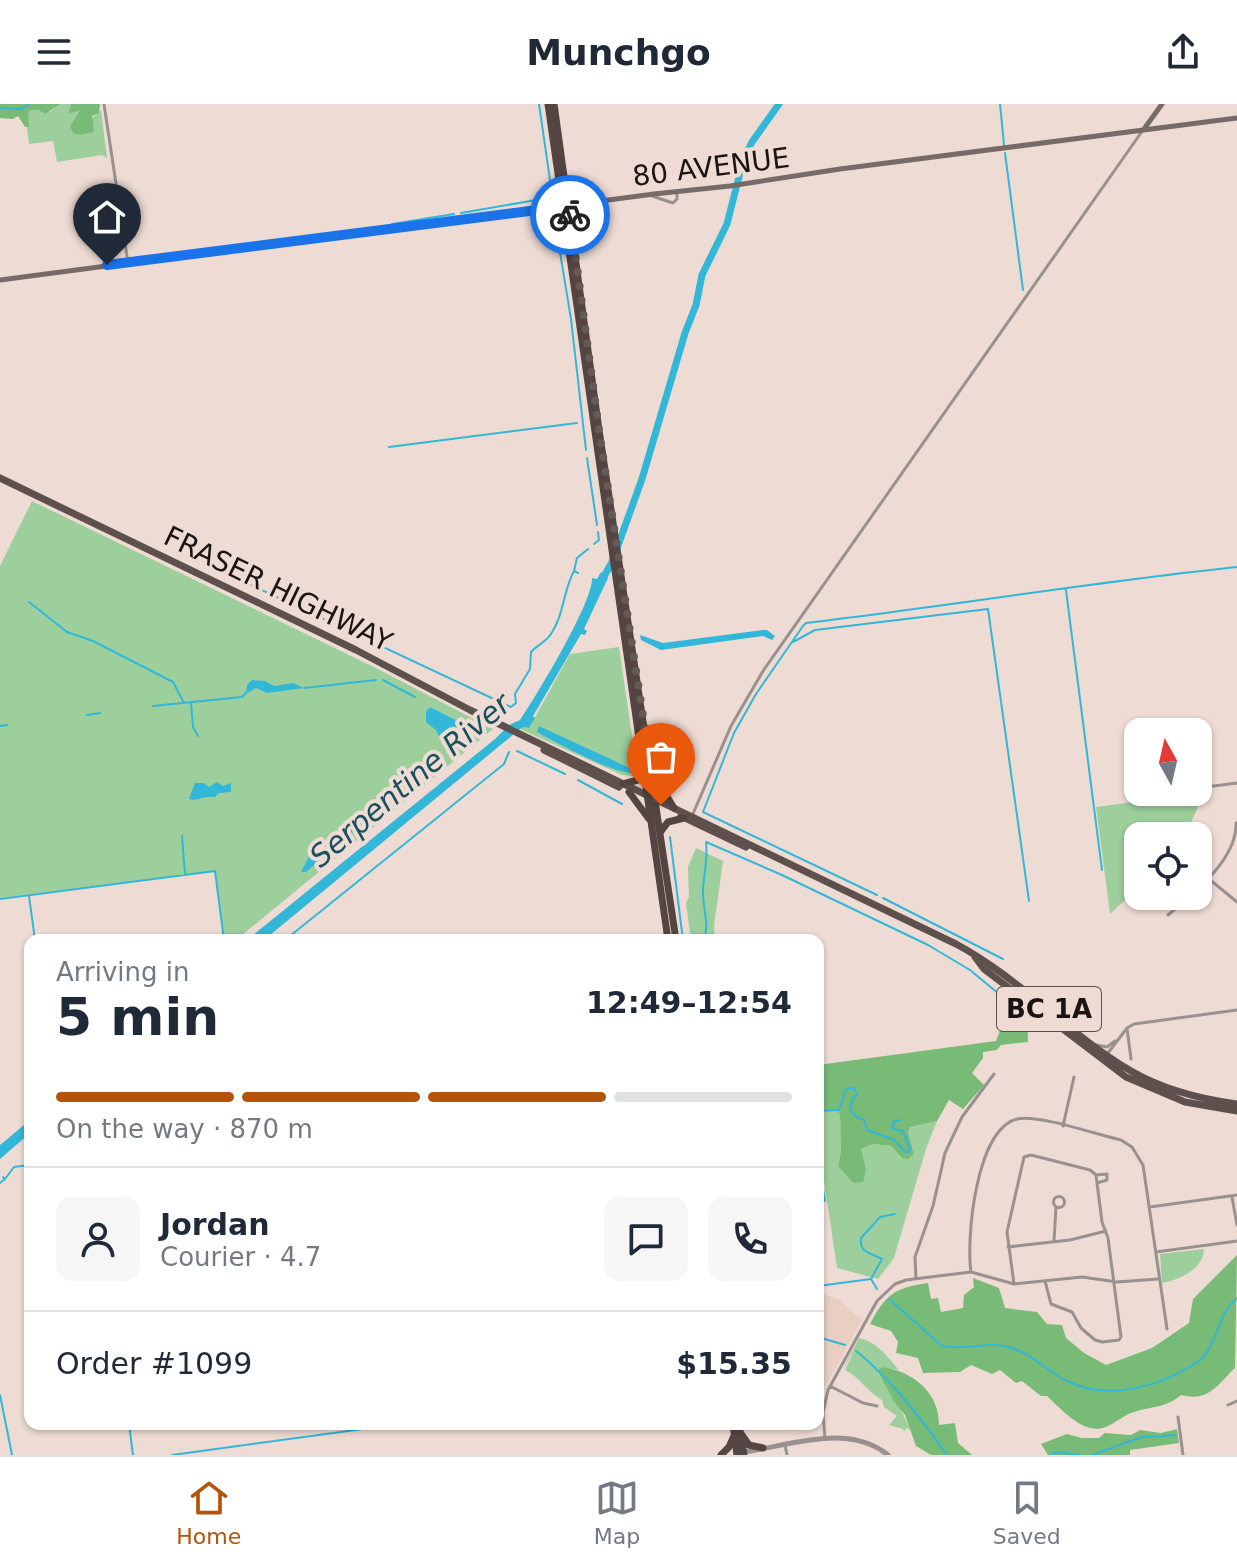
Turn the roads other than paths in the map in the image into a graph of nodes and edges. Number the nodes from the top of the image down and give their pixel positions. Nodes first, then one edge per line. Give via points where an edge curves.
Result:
1 (104, 104) edge
2 (548, 104) edge
3 (554, 104) edge
4 (1162, 104) edge
5 (1237, 118) edge
6 (1143, 130) junction
7 (559, 183) junction
8 (677, 191) junction
9 (648, 195) junction
10 (588, 203) junction
11 (565, 207) junction
12 (541, 210) junction
13 (571, 225) junction
14 (128, 263) junction
15 (0, 280) edge
16 (0, 479) edge
17 (612, 532) junction
18 (519, 734) junction
19 (643, 770) junction
20 (652, 773) junction
21 (1237, 783) edge
22 (623, 784) junction
23 (1212, 786) edge
24 (629, 792) junction
25 (653, 800) junction
26 (674, 808) junction
27 (688, 817) junction
28 (651, 823) junction
29 (1236, 823) edge
30 (661, 831) junction
31 (742, 843) junction
32 (1212, 875) edge
33 (1212, 881) edge
34 (1237, 902) edge
35 (1174, 910) edge
36 (1168, 915) dead end
37 (667, 934) edge
38 (675, 934) edge
39 (968, 950) junction
40 (1237, 1010) edge
41 (1127, 1028) junction
42 (1118, 1038) junction
43 (1094, 1044) junction
44 (1104, 1057) junction
45 (1131, 1059) dead end
46 (994, 1074) dead end
47 (1074, 1077) dead end
48 (1237, 1104) edge
49 (1237, 1111) edge
50 (1063, 1126) junction
51 (1096, 1175) junction
52 (1097, 1183) junction
53 (1234, 1195) edge
54 (1056, 1207) dead end
55 (1150, 1207) junction
56 (1237, 1225) edge
57 (1106, 1231) junction
58 (1054, 1241) junction
59 (1237, 1241) edge
60 (1008, 1247) junction
61 (1156, 1252) junction
62 (971, 1272) junction
63 (916, 1279) junction
64 (1160, 1279) junction
65 (1045, 1281) junction
66 (1114, 1281) junction
67 (1014, 1284) junction
68 (1167, 1329) dead end
69 (830, 1386) junction
70 (1237, 1401) edge
71 (1228, 1405) dead end
72 (877, 1406) dead end
73 (1178, 1417) dead end
74 (738, 1430) edge
75 (825, 1439) junction
76 (785, 1445) junction
77 (763, 1448) junction
78 (740, 1453) edge
79 (721, 1455) edge
80 (752, 1455) edge
81 (787, 1455) edge
82 (888, 1455) edge
83 (1183, 1455) edge

1 - 14 street
2 - 7 highway
3 - 11 highway
4 - 6 main road
5 - 6 main road, 80 AVENUE
6 - 8 main road, 80 AVENUE
6 - 27 street via 763,671
7 - 11 highway
7 - 12 highway via 556,199
8 - 9 main road, 80 AVENUE
8 - 9 street via 673,203
9 - 10 main road, 80 AVENUE
10 - 11 main road, 80 AVENUE
10 - 13 highway
11 - 12 main road, 80 AVENUE
11 - 13 highway
11 - 17 highway
12 - 14 main road, 80 AVENUE
13 - 17 highway
14 - 15 main road, 80 AVENUE
16 - 18 main road, FRASER HIGHWAY
17 - 19 highway
17 - 20 highway
18 - 22 main road, FRASER HIGHWAY
18 - 24 main road, FRASER HIGHWAY
19 - 22 highway via 638,780
19 - 25 highway
20 - 25 highway
20 - 26 highway
21 - 23 street
22 - 25 main road, FRASER HIGHWAY
24 - 25 main road, FRASER HIGHWAY
24 - 28 highway
25 - 26 main road, FRASER HIGHWAY / BC 1A
25 - 27 main road, FRASER HIGHWAY / BC 1A
25 - 28 highway
25 - 30 highway
25 - 31 main road
26 - 27 main road, FRASER HIGHWAY / BC 1A
27 - 30 highway via 668,822
27 - 31 main road, FRASER HIGHWAY / BC 1A
28 - 37 highway
29 - 32 street via 1230,850
30 - 38 highway
31 - 39 main road, FRASER HIGHWAY / BC 1A
33 - 34 street
35 - 36 street
39 - 43 main road, FRASER HIGHWAY / BC 1A
39 - 44 main road, FRASER HIGHWAY / BC 1A via 984,969
40 - 41 street
41 - 42 street
41 - 45 street
42 - 43 street via 1107,1047
42 - 44 street
43 - 44 main road, FRASER HIGHWAY / BC 1A
44 - 48 main road, FRASER HIGHWAY / BC 1A via 1173,1090
44 - 49 main road, FRASER HIGHWAY / BC 1A via 1143,1086
46 - 63 street via 947,1149 915,1257
47 - 50 street
50 - 55 street via 1127,1143 1140,1156
50 - 62 street via 1024,1118 1002,1127 994,1138 969,1229
51 - 52 street
51 - 52 street via 1108,1176
51 - 60 street via 1025,1155
52 - 57 street
53 - 55 street
53 - 56 street
54 - 58 street
55 - 61 street
57 - 58 street
57 - 66 street
58 - 60 street
59 - 61 street
60 - 67 street
61 - 64 street
62 - 63 street
62 - 67 street
63 - 69 street via 891,1286 879,1297
64 - 66 street
64 - 68 street
65 - 66 street
65 - 66 street via 1050,1302 1076,1315 1081,1328 1102,1342 1121,1337
65 - 67 street
69 - 72 street
69 - 75 street via 824,1407
70 - 71 street
73 - 83 street
74 - 77 highway via 749,1445
74 - 78 highway
74 - 79 highway
75 - 76 street
75 - 82 street via 859,1439
76 - 77 street
76 - 81 street
77 - 78 street
77 - 80 highway
78 - 79 street

